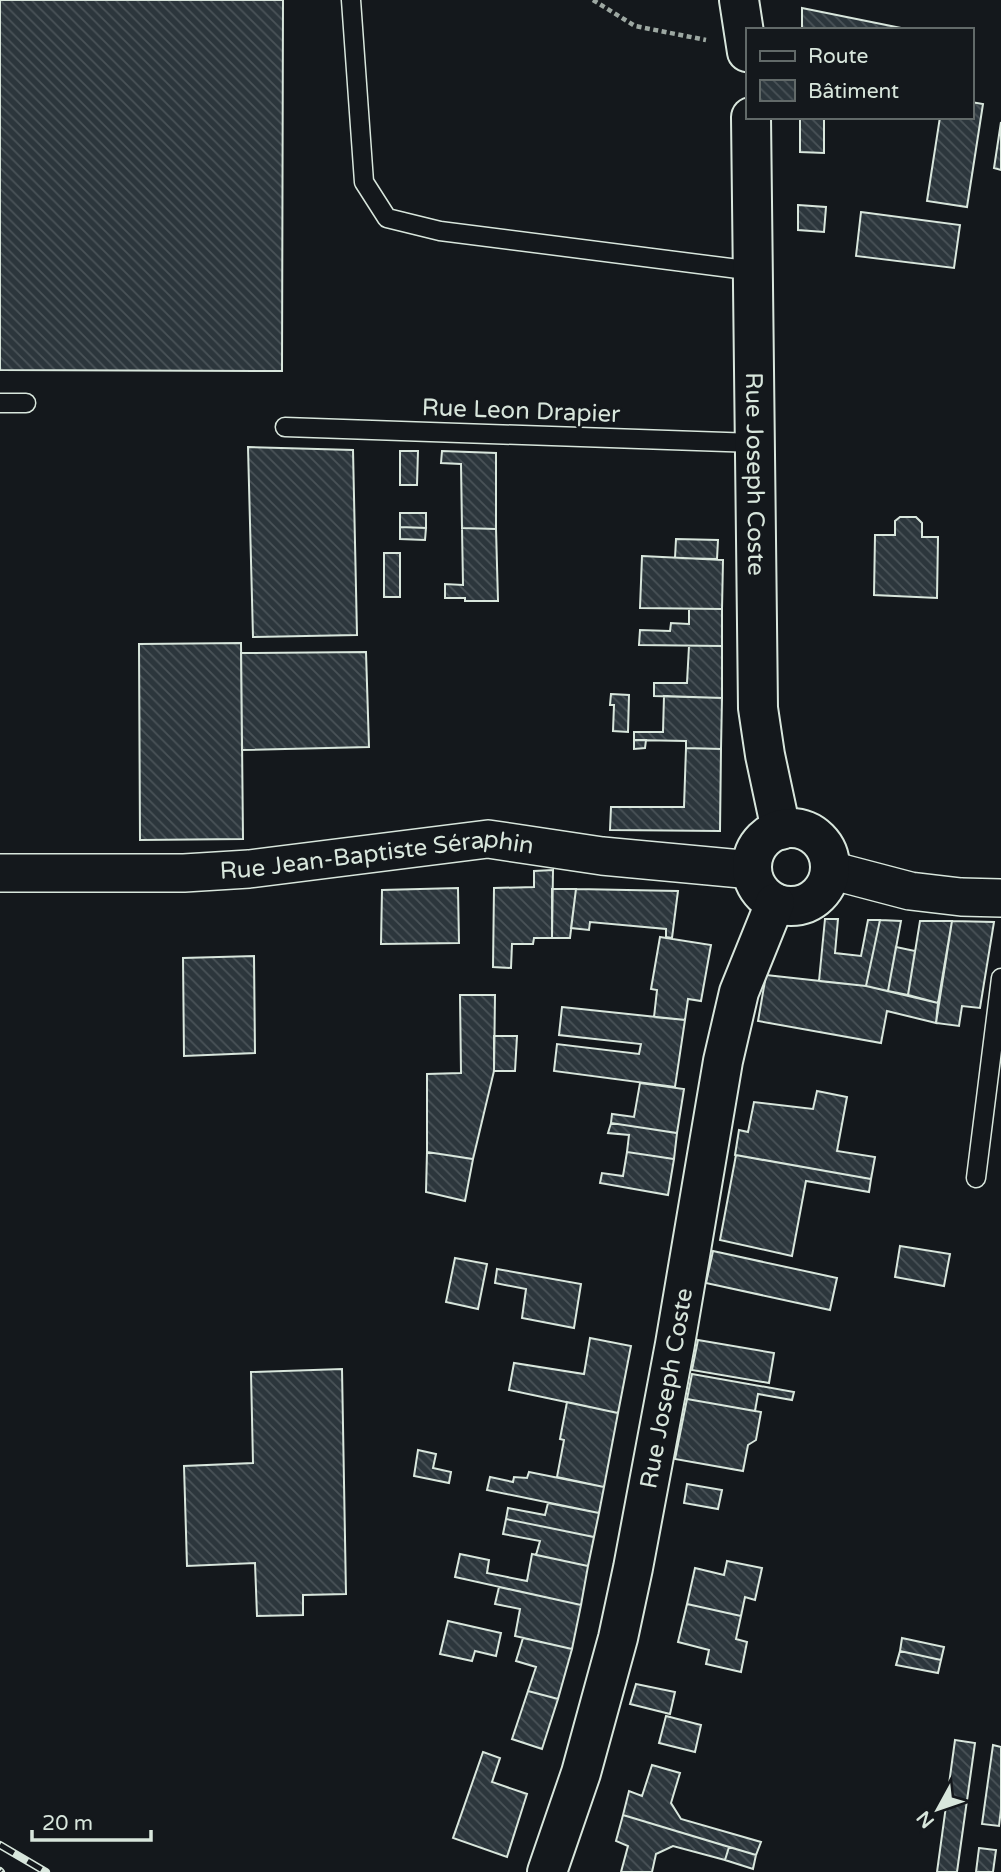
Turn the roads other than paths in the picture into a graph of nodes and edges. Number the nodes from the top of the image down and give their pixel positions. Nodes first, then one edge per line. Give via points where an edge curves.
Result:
1 (351, 0) edge
2 (739, 0) edge
3 (746, 40) edge
4 (751, 119) edge
5 (754, 271) junction
6 (0, 403) edge
7 (26, 403) dead end
8 (285, 427) dead end
9 (755, 443) junction
10 (781, 830) junction
11 (752, 870) junction
12 (830, 870) junction
13 (0, 873) edge
14 (1001, 898) edge
15 (775, 903) junction
16 (1001, 978) edge
17 (976, 1178) dead end
18 (547, 1872) edge

1 - 5 lane via 364,182 387,218 440,230
2 - 3 street
4 - 5 street, Rue Joseph Coste
5 - 9 street, Rue Joseph Coste
6 - 7 lane
8 - 9 lane, Rue Leon Drapier
9 - 10 street, Rue Joseph Coste via 758,708
10 - 11 street via 756,849
10 - 12 street via 801,830 819,841
11 - 13 street, Rue Jean-Baptiste Séraphin via 602,856 488,839 249,869
11 - 15 street via 759,889
12 - 14 street via 910,891
12 - 15 street via 822,890 806,903
15 - 18 street, Rue Joseph Coste via 739,992 723,1061 650,1486 618,1638 581,1773
16 - 17 lane

